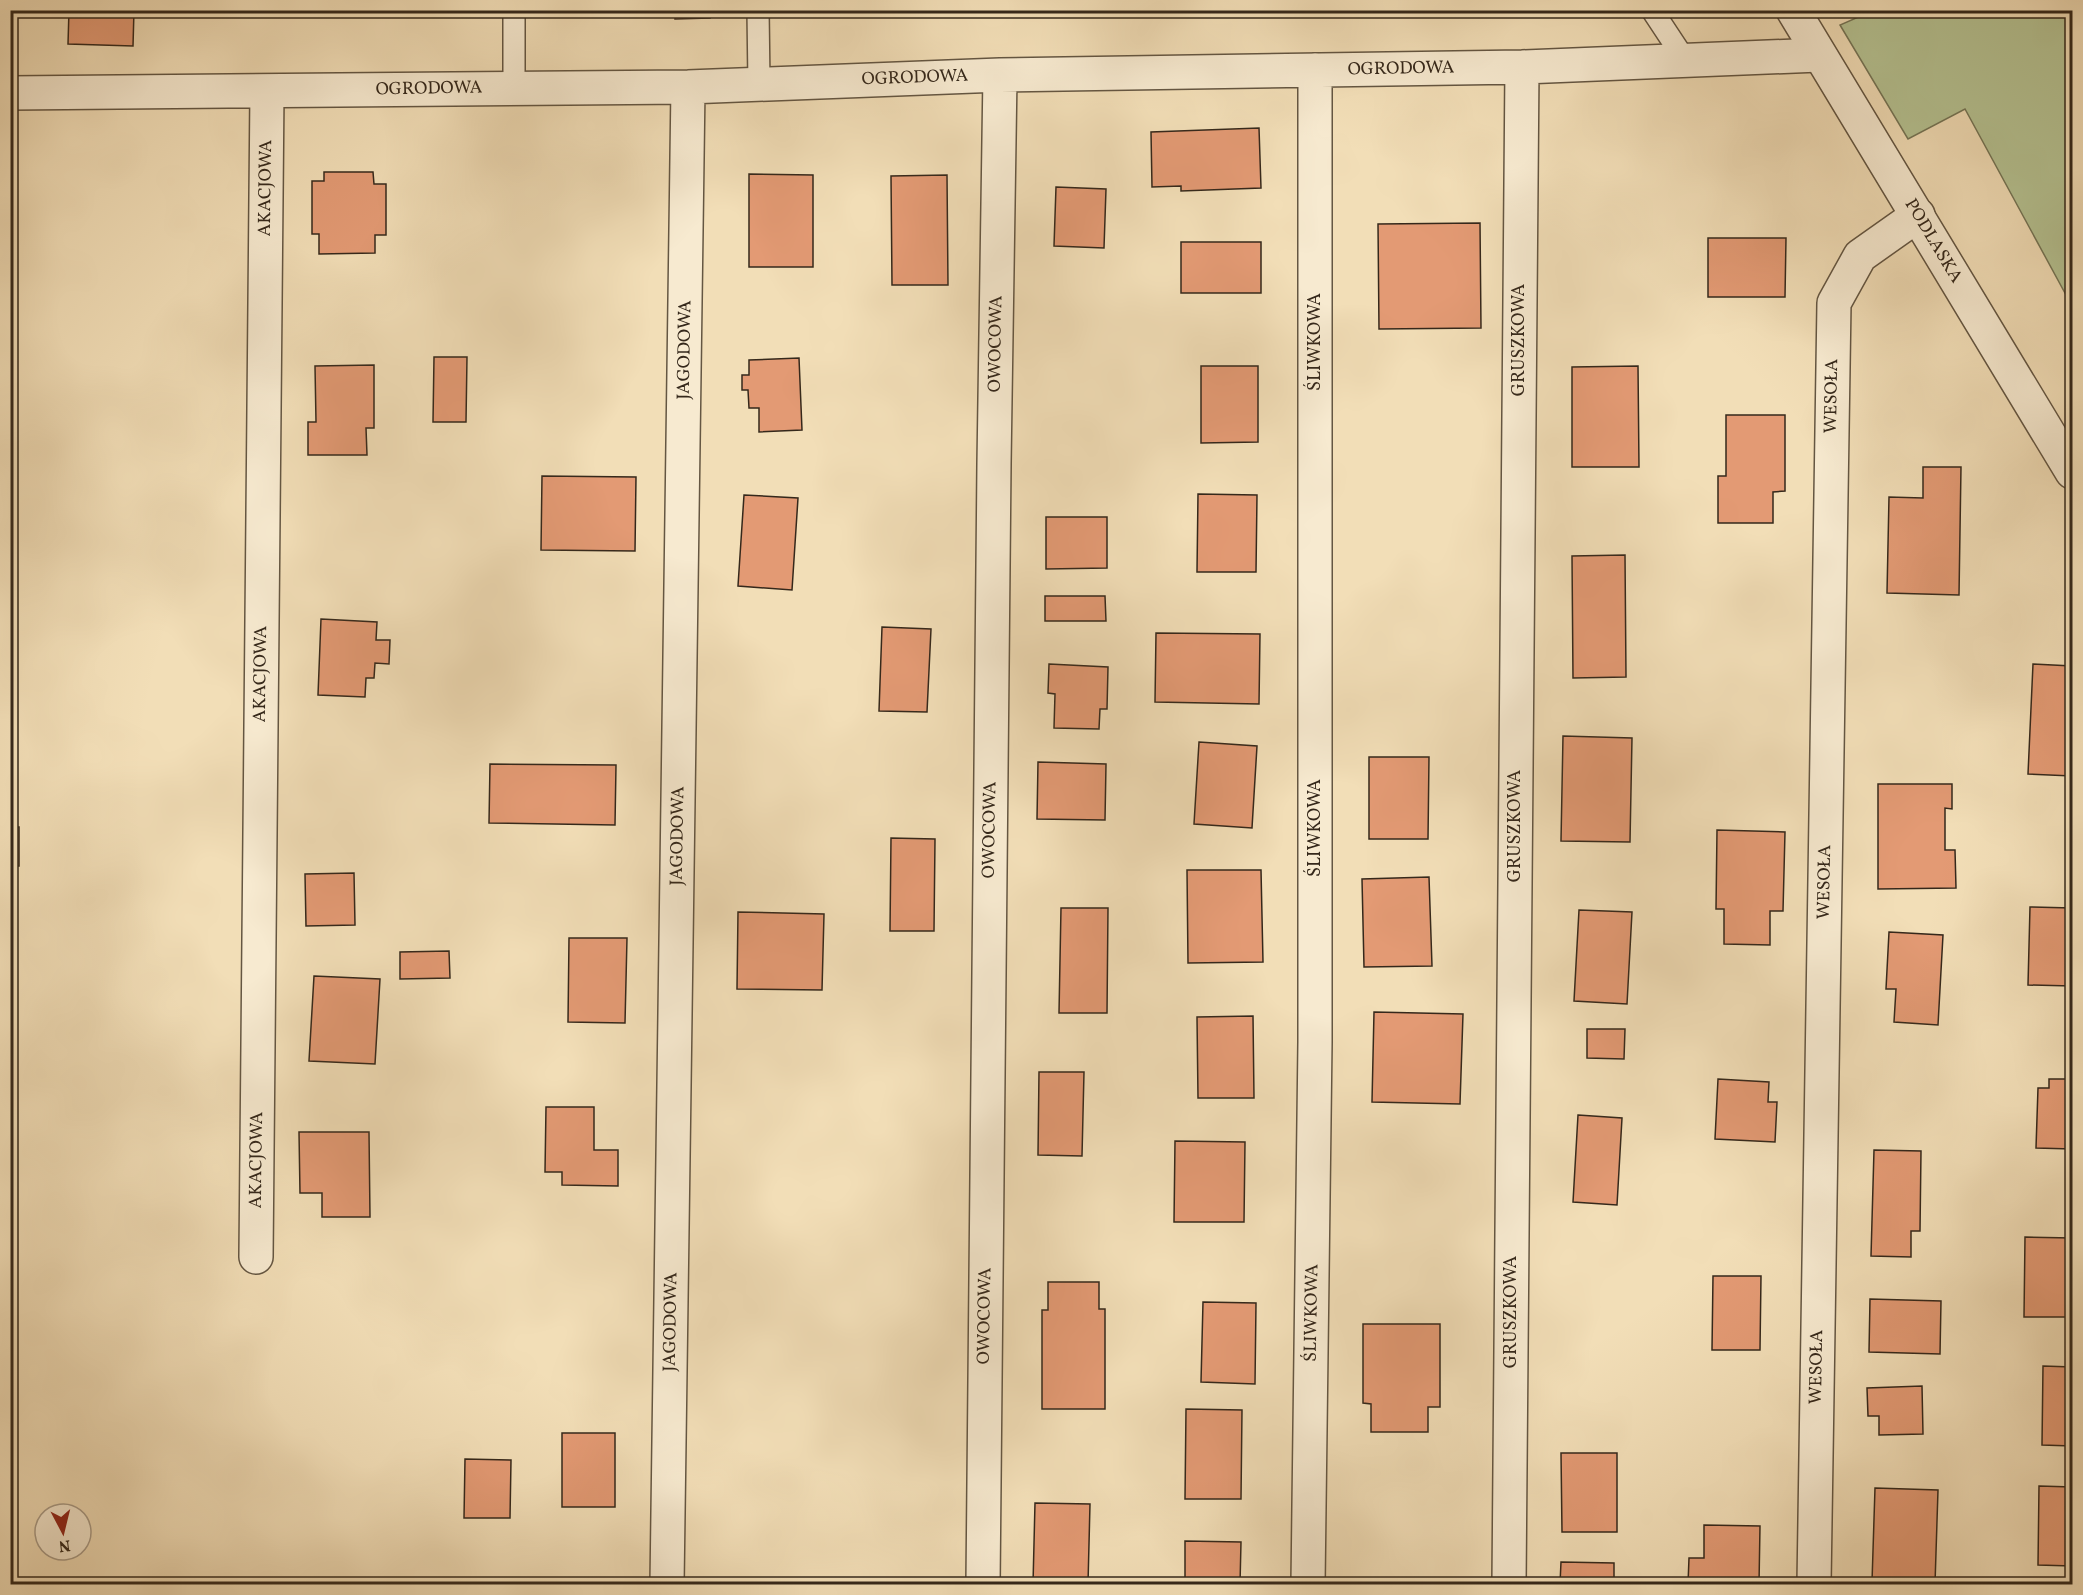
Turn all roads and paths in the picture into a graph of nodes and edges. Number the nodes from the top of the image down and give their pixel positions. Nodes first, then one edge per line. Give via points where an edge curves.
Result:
1 (514, 10) edge
2 (758, 10) edge
3 (1652, 10) edge
4 (1793, 10) edge
5 (1820, 55) junction
6 (1685, 60) junction
7 (1522, 67) junction
8 (1315, 70) junction
9 (1000, 75) junction
10 (759, 84) junction
11 (688, 87) junction
12 (514, 88) junction
13 (267, 91) junction
14 (10, 93) edge
15 (1917, 215) junction
16 (2073, 472) edge
17 (256, 1257) dead end
18 (667, 1584) edge
19 (983, 1584) edge
20 (1308, 1584) edge
21 (1509, 1584) edge
22 (1814, 1584) edge

1 - 12 lane
2 - 10 lane
3 - 6 lane
4 - 5 street, PODLASKA
5 - 6 street, OGRODOWA
5 - 15 street, PODLASKA
6 - 7 street, OGRODOWA
7 - 8 street, OGRODOWA
7 - 21 street, GRUSZKOWA
8 - 9 street, OGRODOWA
8 - 20 street, ŚLIWKOWA via 1315,1042
9 - 10 street, OGRODOWA
9 - 19 street, OWOCOWA
10 - 11 street, OGRODOWA
11 - 12 street, OGRODOWA
11 - 18 street, JAGODOWA
12 - 13 street, OGRODOWA
13 - 14 street, OGRODOWA
13 - 17 street, AKACJOWA
15 - 16 street, PODLASKA
15 - 22 street, WESOŁA via 1860,256 1834,303

